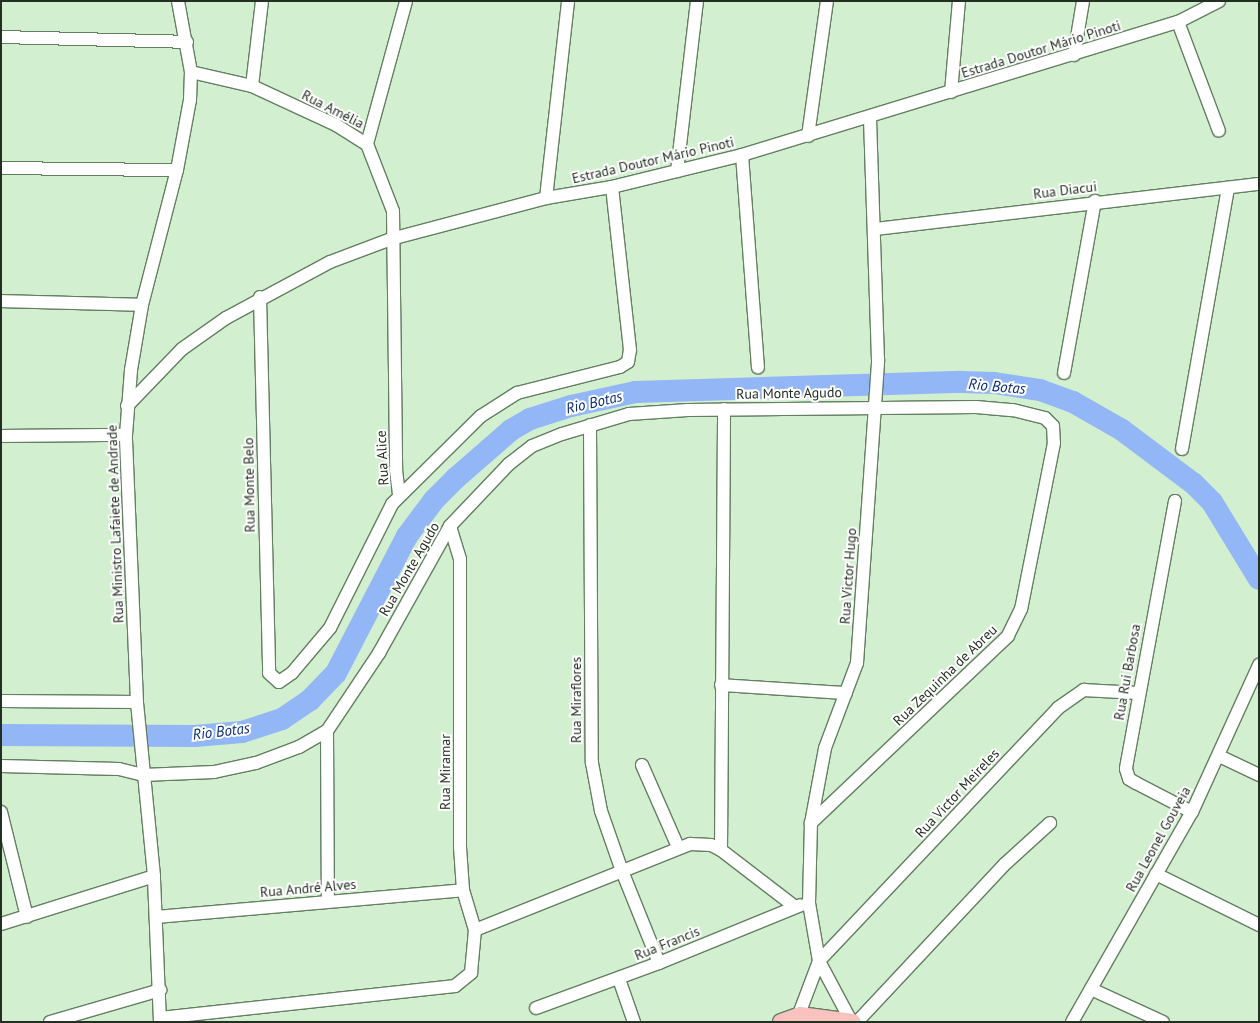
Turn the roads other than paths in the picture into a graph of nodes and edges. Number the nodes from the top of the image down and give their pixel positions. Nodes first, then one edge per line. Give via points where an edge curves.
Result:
1 (178, 1) edge
2 (262, 1) edge
3 (406, 1) edge
4 (568, 1) edge
5 (697, 1) edge
6 (827, 1) edge
7 (959, 1) edge
8 (1083, 1) edge
9 (1219, 1) edge
10 (1178, 22) junction
11 (1, 37) edge
12 (187, 42) junction
13 (1074, 55) junction
14 (191, 72) junction
15 (252, 86) junction
16 (951, 92) junction
17 (870, 118) junction
18 (1219, 131) dead end
19 (808, 136) junction
20 (367, 144) junction
21 (742, 155) junction
22 (1, 168) edge
23 (177, 170) junction
24 (677, 171) junction
25 (1259, 184) edge
26 (612, 187) junction
27 (1228, 188) junction
28 (546, 198) junction
29 (1096, 201) junction
30 (875, 229) junction
31 (391, 239) junction
32 (260, 297) junction
33 (1, 302) edge
34 (142, 304) junction
35 (758, 367) dead end
36 (1064, 373) dead end
37 (875, 404) junction
38 (127, 406) junction
39 (724, 409) junction
40 (590, 425) junction
41 (1053, 426) joint
42 (126, 435) junction
43 (1, 436) edge
44 (1182, 449) dead end
45 (399, 496) junction
46 (1175, 501) dead end
47 (450, 526) junction
48 (1259, 665) edge
49 (269, 673) joint
50 (721, 684) junction
51 (846, 693) junction
52 (1137, 693) junction
53 (1, 701) edge
54 (137, 702) junction
55 (327, 731) junction
56 (1219, 756) junction
57 (642, 765) dead end
58 (1, 766) edge
59 (144, 775) junction
60 (1259, 775) edge
61 (1, 812) edge
62 (1192, 812) junction
63 (811, 823) junction
64 (1050, 823) dead end
65 (678, 847) junction
66 (721, 850) junction
67 (622, 871) junction
68 (1156, 874) junction
69 (154, 876) junction
70 (463, 890) junction
71 (328, 901) junction
72 (809, 903) junction
73 (794, 906) junction
74 (27, 916) junction
75 (156, 917) junction
76 (1, 924) edge
77 (1259, 925) edge
78 (475, 930) junction
79 (819, 961) junction
80 (659, 963) junction
81 (619, 979) junction
82 (1091, 989) junction
83 (160, 990) junction
84 (536, 1008) dead end
85 (798, 1018) edge
86 (160, 1020) edge
87 (854, 1021) edge
88 (50, 1022) edge
89 (634, 1022) edge
90 (781, 1022) edge
91 (1072, 1022) edge
92 (1163, 1022) edge

1 - 12 street, Rua Ministro Lafaiete de Andrade
2 - 15 street
3 - 20 street
4 - 28 street
5 - 24 street
6 - 19 street
7 - 16 street
8 - 13 street
9 - 10 street, Estrada Doutor Mário Pinoti
10 - 13 street, Estrada Doutor Mário Pinoti
10 - 18 street
11 - 12 street
12 - 14 street, Rua Ministro Lafaiete de Andrade
13 - 16 street, Estrada Doutor Mário Pinoti
14 - 15 street, Rua Amélia
14 - 23 street, Rua Ministro Lafaiete de Andrade via 190,100
15 - 20 street, Rua Amélia via 336,125
16 - 17 street, Estrada Doutor Mário Pinoti
17 - 19 street, Estrada Doutor Mário Pinoti
17 - 30 street, Rua Victor Hugo
19 - 21 street, Estrada Doutor Mário Pinoti
20 - 31 street, Rua Amélia via 393,212
21 - 24 street, Estrada Doutor Mário Pinoti
21 - 35 street
22 - 23 street
23 - 34 street, Rua Ministro Lafaiete de Andrade
24 - 26 street, Estrada Doutor Mário Pinoti
25 - 27 street, Rua Diacui
26 - 28 street, Estrada Doutor Mário Pinoti
26 - 45 street via 630,350 628,362 620,367 566,378 506,398 481,416
27 - 29 street, Rua Diacui
27 - 44 street
28 - 31 street, Estrada Doutor Mário Pinoti
29 - 30 street, Rua Diacui
29 - 36 street
30 - 37 street, Rua Victor Hugo
31 - 32 street, Estrada Doutor Mário Pinoti via 330,262
31 - 45 street, Rua Alice
32 - 38 street, Estrada Doutor Mário Pinoti via 182,349
32 - 49 street, Rua Monte Belo
33 - 34 street
34 - 38 street, Rua Ministro Lafaiete de Andrade
37 - 39 street, Rua Monte Agudo
37 - 41 street, Rua Monte Agudo via 994,408 1045,418
37 - 51 street, Rua Victor Hugo via 857,663
38 - 42 street, Rua Ministro Lafaiete de Andrade
39 - 40 street, Rua Monte Agudo via 642,412
39 - 50 street
40 - 47 street, Rua Monte Agudo via 527,450
40 - 67 street, Rua Miraflores via 592,764 601,811
41 - 63 street, Rua Zequinha de Abreu via 1054,443 1021,610 1008,636
42 - 43 street
42 - 54 street, Rua Ministro Lafaiete de Andrade
45 - 49 street, Rua Alice via 322,640 284,680 274,680
46 - 52 street, Rua Rui Barbosa
47 - 55 street, Rua Monte Agudo via 379,653
47 - 70 street, Rua Miramar via 460,559 460,847
48 - 56 street, Rua Leonel Gouveia
50 - 51 street
50 - 66 street
51 - 63 street, Rua Victor Hugo via 826,748
52 - 62 street, Rua Rui Barbosa via 1126,773 1136,783
52 - 79 street, Rua Victor Meireles via 1084,690 1058,708
53 - 54 street
54 - 59 street, Rua Ministro Lafaiete de Andrade
55 - 59 street, Rua Monte Agudo via 299,747 256,763 214,772
55 - 71 street
56 - 60 street
56 - 62 street, Rua Leonel Gouveia
57 - 65 street
58 - 59 street, Rua Monte Agudo via 119,770
59 - 69 street, Rua Ministro Lafaiete de Andrade
61 - 74 street
62 - 68 street, Rua Leonel Gouveia
63 - 72 street, Rua Victor Hugo
64 - 87 street via 1005,864
65 - 66 street via 699,843
65 - 67 street
66 - 73 street
67 - 78 street
67 - 80 street, Rua Miraflores
68 - 77 street
68 - 82 street, Rua Leonel Gouveia
69 - 74 street
69 - 75 street, Rua Ministro Lafaiete de Andrade
70 - 71 street, Rua André Alves
70 - 78 street, Rua Miramar
71 - 75 street, Rua André Alves
72 - 73 street, Rua Francis
72 - 79 street, Rua Victor Hugo
73 - 80 street, Rua Francis
74 - 76 street
75 - 83 street, Rua Ministro Lafaiete de Andrade
78 - 86 street, Rua Miramar via 471,973 455,986
79 - 85 street
79 - 87 street, Rua Victor Hugo
80 - 81 street, Rua Francis
81 - 84 street, Rua Francis
81 - 89 street
82 - 91 street, Rua Leonel Gouveia
82 - 92 street
83 - 86 street, Rua Ministro Lafaiete de Andrade
83 - 88 street
85 - 87 main road
85 - 90 main road

